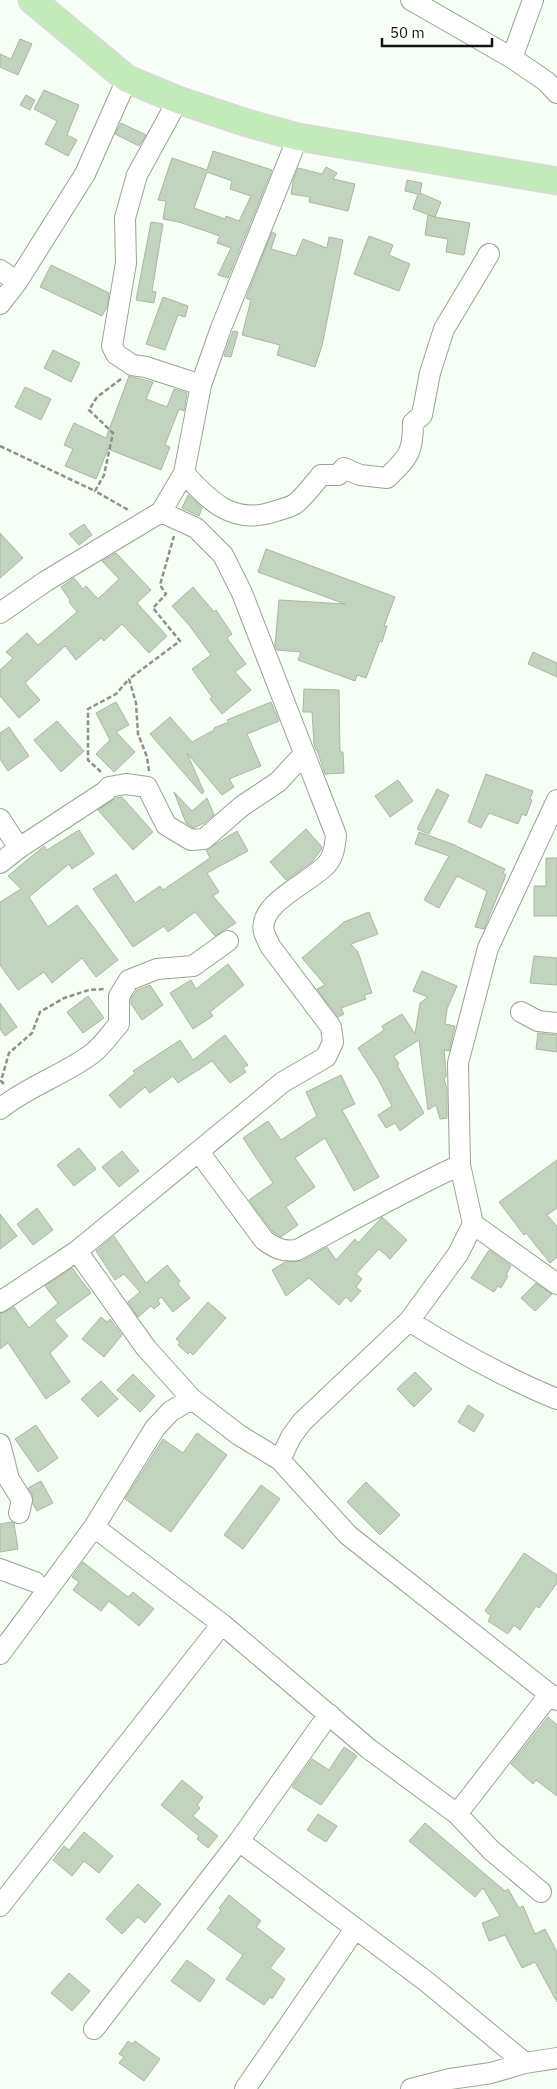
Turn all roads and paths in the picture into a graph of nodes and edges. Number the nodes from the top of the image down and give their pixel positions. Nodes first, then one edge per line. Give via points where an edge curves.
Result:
1 (32, 0) edge
2 (411, 0) edge
3 (533, 0) edge
4 (512, 58) junction
5 (127, 79) junction
6 (554, 81) edge
7 (178, 100) junction
8 (298, 137) junction
9 (557, 181) edge
10 (489, 254) dead end
11 (0, 270) edge
12 (17, 282) junction
13 (0, 304) edge
14 (132, 365) junction
15 (201, 386) junction
16 (0, 446) edge
17 (184, 473) junction
18 (95, 491) junction
19 (163, 518) junction
20 (0, 612) edge
21 (129, 679) junction
22 (304, 754) junction
23 (147, 786) junction
24 (109, 787) junction
25 (557, 800) edge
26 (0, 819) edge
27 (19, 848) junction
28 (0, 863) edge
29 (228, 941) dead end
30 (124, 988) junction
31 (521, 1012) dead end
32 (557, 1022) edge
33 (7, 1103) edge
34 (199, 1152) junction
35 (460, 1164) junction
36 (473, 1224) junction
37 (77, 1251) junction
38 (557, 1284) edge
39 (0, 1302) edge
40 (409, 1321) junction
41 (192, 1399) junction
42 (557, 1399) edge
43 (0, 1444) edge
44 (280, 1460) junction
45 (19, 1513) dead end
46 (94, 1527) junction
47 (0, 1569) edge
48 (34, 1582) dead end
49 (222, 1624) junction
50 (0, 1654) edge
51 (554, 1697) edge
52 (329, 1714) junction
53 (456, 1814) junction
54 (240, 1841) junction
55 (541, 1892) dead end
56 (0, 1906) edge
57 (355, 1928) junction
58 (94, 2029) dead end
59 (557, 2058) edge
60 (525, 2063) junction
61 (494, 2081) edge
62 (245, 2089) edge
63 (411, 2089) edge

1 - 5 main road
2 - 4 street
3 - 4 street
4 - 6 street
5 - 7 main road
5 - 12 street via 85,174
7 - 8 main road
7 - 14 street via 137,175 125,218 126,263 112,346 116,354
8 - 9 main road
8 - 15 street
10 - 17 street via 444,329 430,373 422,415 413,423 408,457 387,478 360,475 344,468 338,475 321,475 294,505 244,516 221,508
11 - 12 street
12 - 13 street
14 - 15 street
14 - 18 path via 119,380 97,396 89,410 113,433 104,475
15 - 17 street
16 - 18 path
17 - 19 street
18 - 19 path
19 - 20 street via 92,552
19 - 21 path via 160,585 166,594 153,608 180,641
19 - 22 street via 196,528 222,555 246,602
21 - 23 path via 136,703 138,734 147,757 150,777
21 - 24 path via 116,694 88,709 88,760 103,774
22 - 23 street via 278,782 242,806 204,839 191,840 166,825
22 - 34 street via 336,835 335,850 327,864 275,904 265,916 263,931 270,946 331,1026 333,1042 326,1057 283,1082
23 - 24 street via 126,784
24 - 27 street
25 - 35 street via 488,948 458,1063
26 - 27 street
27 - 28 street
29 - 30 street via 193,966 157,969 129,980
30 - 33 street via 119,996 119,1024 95,1051
30 - 33 path via 89,990 64,998 40,1012 32,1033 9,1053 1,1081
31 - 32 street via 538,1021
34 - 35 street via 264,1240 276,1249 287,1251 297,1250 405,1190
34 - 37 street
35 - 36 street
36 - 38 street
36 - 40 street via 458,1254
37 - 39 street
37 - 41 street via 141,1341
40 - 42 street via 466,1356
40 - 44 street via 302,1422
41 - 44 street
41 - 46 street via 171,1411 155,1428
43 - 45 street via 9,1479 22,1500
44 - 51 street via 348,1535
46 - 49 street
46 - 50 street
47 - 48 street
49 - 52 street
49 - 56 street
51 - 53 street
52 - 53 street
52 - 54 street
53 - 55 street via 491,1850
54 - 57 street
54 - 58 street
57 - 60 street
57 - 62 street
59 - 60 street
60 - 61 street
61 - 63 street via 450,2079

